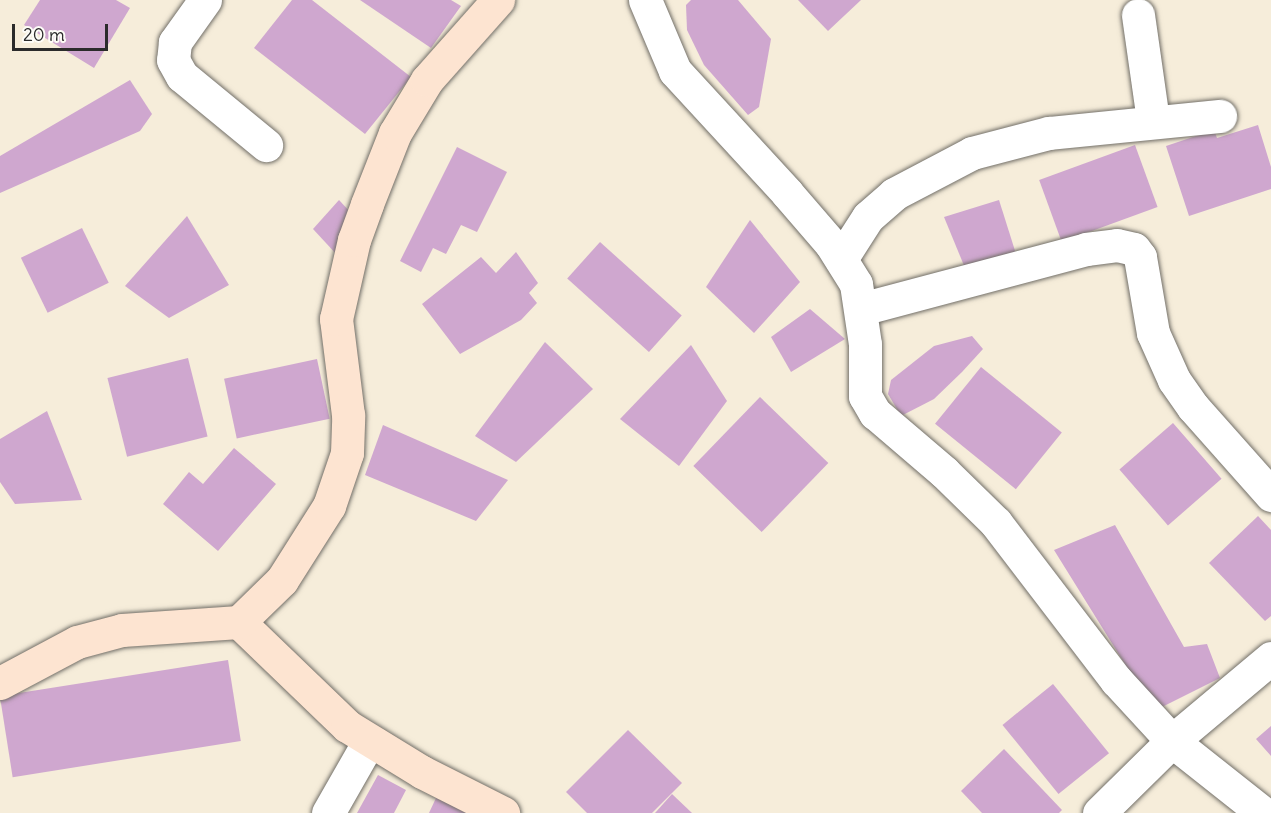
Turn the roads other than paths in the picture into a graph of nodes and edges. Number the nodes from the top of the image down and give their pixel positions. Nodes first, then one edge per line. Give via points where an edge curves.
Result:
1 (205, 0) edge
2 (498, 0) edge
3 (645, 0) edge
4 (1138, 15) dead end
5 (1220, 116) dead end
6 (1153, 120) junction
7 (266, 145) dead end
8 (841, 258) junction
9 (861, 309) junction
10 (1271, 495) edge
11 (239, 622) junction
12 (1271, 658) edge
13 (0, 683) edge
14 (369, 741) junction
15 (1172, 741) junction
16 (328, 813) edge
17 (503, 813) edge
18 (1099, 813) edge
19 (1263, 813) edge

1 - 7 street via 175,42 173,60 182,76
2 - 11 street via 427,80 395,133 354,240 336,320 348,415 347,453 341,473 308,544 282,580
3 - 8 street via 675,71 788,193
4 - 6 street
5 - 6 street
6 - 8 street via 1049,133 972,153 894,194 868,217
8 - 9 street via 856,284
9 - 10 street via 1086,249 1117,245 1134,249 1140,257 1153,333 1174,380
9 - 15 street via 865,396 875,413 996,523 1116,681
11 - 13 street via 111,633 77,642
11 - 14 street via 298,682
12 - 15 street
14 - 16 street
14 - 17 street
15 - 18 street
15 - 19 street

